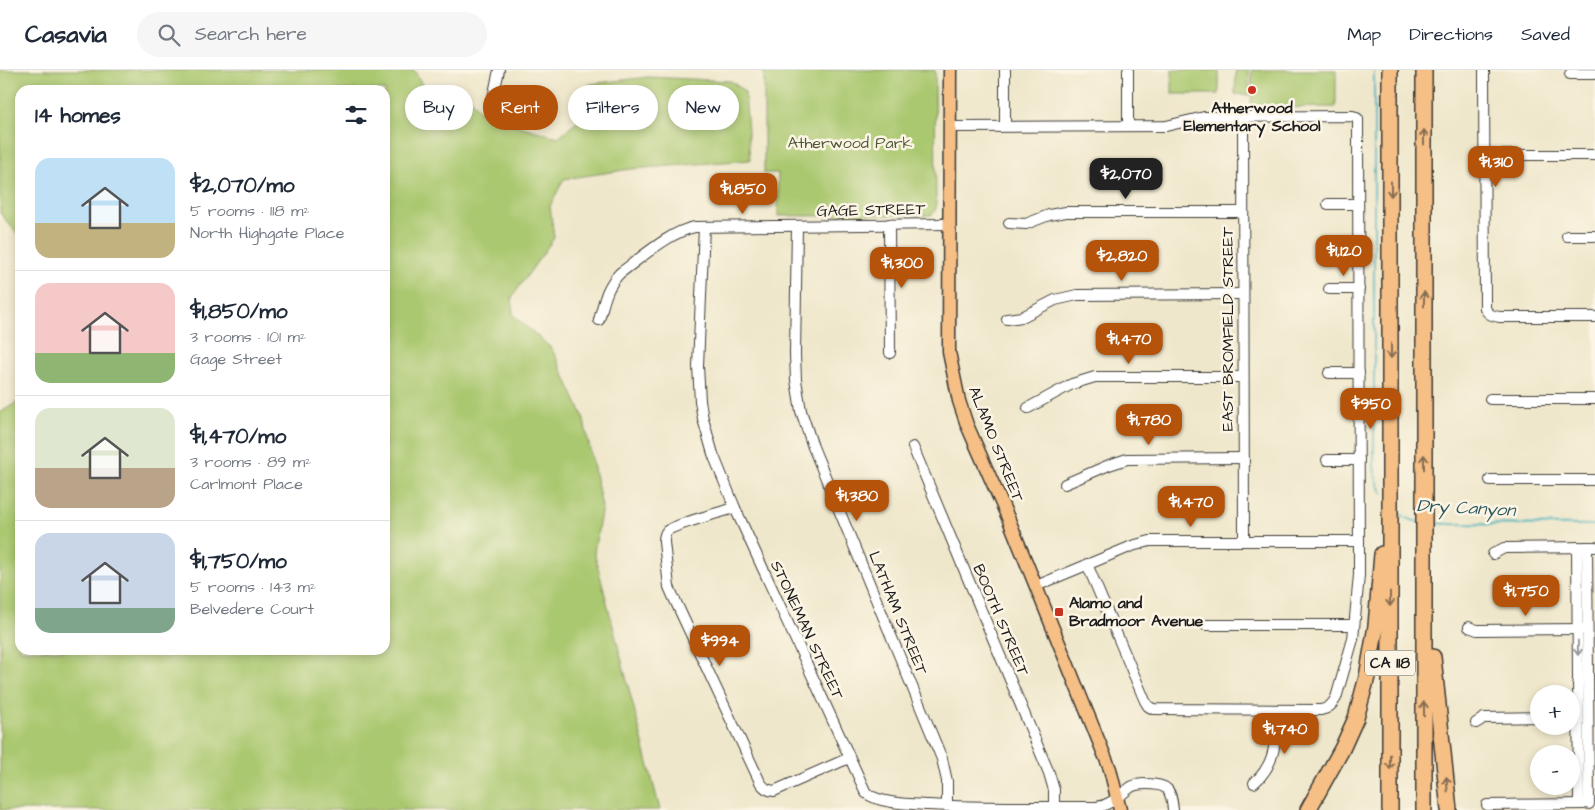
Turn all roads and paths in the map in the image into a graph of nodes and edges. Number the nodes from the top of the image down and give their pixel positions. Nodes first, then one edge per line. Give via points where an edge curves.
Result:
1 (499, 70) edge
2 (950, 70) edge
3 (1006, 70) edge
4 (1128, 70) edge
5 (1390, 70) edge
6 (1424, 70) edge
7 (1484, 70) edge
8 (1570, 74) dead end
9 (1595, 74) edge
10 (496, 85) edge
11 (1243, 117) junction
12 (1005, 126) junction
13 (1128, 126) junction
14 (950, 127) junction
15 (1483, 155) junction
16 (1595, 155) edge
17 (1328, 204) dead end
18 (1358, 204) junction
19 (1243, 212) junction
20 (1009, 223) dead end
21 (889, 224) junction
22 (949, 224) junction
23 (797, 226) junction
24 (704, 227) junction
25 (1567, 236) dead end
26 (1595, 236) edge
27 (1329, 289) dead end
28 (1359, 290) junction
29 (1243, 294) junction
30 (1595, 318) edge
31 (1007, 319) dead end
32 (599, 320) dead end
33 (890, 353) dead end
34 (1330, 373) dead end
35 (1359, 373) junction
36 (1243, 377) junction
37 (1490, 399) dead end
38 (1595, 399) edge
39 (1028, 408) dead end
40 (912, 447) dead end
41 (1244, 458) junction
42 (1327, 460) dead end
43 (1359, 460) junction
44 (1490, 480) dead end
45 (1595, 480) edge
46 (1065, 484) dead end
47 (735, 508) junction
48 (1390, 516) junction
49 (1244, 540) junction
50 (1359, 541) junction
51 (1586, 547) edge
52 (1493, 554) dead end
53 (1087, 564) junction
54 (1424, 577) junction
55 (1036, 586) junction
56 (1354, 624) junction
57 (1205, 625) dead end
58 (1469, 627) dead end
59 (1582, 629) junction
60 (1580, 687) edge
61 (1275, 711) junction
62 (1530, 717) edge
63 (1476, 724) dead end
64 (1580, 726) edge
65 (849, 758) junction
66 (1254, 783) dead end
67 (1117, 797) junction
68 (1588, 804) edge
69 (1487, 805) dead end
70 (947, 806) junction
71 (1054, 807) junction
72 (1120, 810) edge
73 (1173, 810) edge
74 (1308, 810) edge
75 (1390, 810) edge
76 (1424, 810) edge
77 (1449, 810) edge

1 - 10 street
2 - 14 main road, ALAMO STREET
3 - 12 street
4 - 13 street
5 -> 48 highway, CA 118
54 -> 6 highway, CA 118
7 - 15 street
8 - 9 street
11 - 13 street via 1204,117 1166,126
11 - 18 street via 1358,118
11 - 19 street, EAST BROMFIELD STREET
12 - 13 street
12 - 14 street
14 - 22 main road, ALAMO STREET
15 - 16 street
15 - 30 street via 1484,304 1487,313 1500,317
17 - 18 street
18 - 28 street
19 - 20 street via 1066,212 1026,224
19 - 29 street, EAST BROMFIELD STREET
21 - 22 street, GAGE STREET
21 - 23 street, GAGE STREET
21 - 33 street
22 - 55 main road, ALAMO STREET via 949,352 959,401
23 - 24 street, GAGE STREET
23 - 70 street, LATHAM STREET via 795,354 801,411 942,759 947,781
24 - 32 street, GAGE STREET via 680,231 620,273 608,287
24 - 47 street, STONEMAN STREET via 698,366 700,400 713,454
25 - 26 street
27 - 28 street
28 - 35 street
29 - 31 street via 1077,295 1056,300 1022,317
29 - 36 street, EAST BROMFIELD STREET
34 - 35 street
35 - 43 street
36 - 39 street via 1095,377 1072,384
36 - 41 street, EAST BROMFIELD STREET
37 - 38 street
40 - 71 street, BOOTH STREET via 1049,774 1054,790
41 - 46 street via 1127,459
41 - 49 street, EAST BROMFIELD STREET
42 - 43 street
43 - 50 street
44 - 45 street
47 - 65 street, STONEMAN STREET
47 - 65 street via 667,530 664,542 673,596 763,787 774,791
48 - 74 highway via 1381,557 1376,626 1356,718
48 -> 75 highway, CA 118
49 - 50 street
49 - 53 street via 1150,541
50 - 56 street
51 - 52 street via 1504,548
51 - 59 street
53 - 55 street
53 - 61 street via 1148,706 1158,710
76 -> 54 highway, CA 118
77 -> 54 highway
55 - 67 main road, ALAMO STREET via 1110,769
56 - 57 street
56 - 61 street via 1350,654 1333,704 1321,710
58 - 59 street via 1478,630
59 - 60 street
61 - 66 street via 1276,741 1264,774
62 - 63 street via 1484,718
64 - 68 street
65 - 70 street, STONEMAN STREET via 870,797
67 - 71 street, STONEMAN STREET via 1105,806
67 - 72 main road, ALAMO STREET
67 - 73 street, STONEMAN STREET via 1136,785 1158,784 1170,793
68 - 69 street
70 - 71 street, STONEMAN STREET

